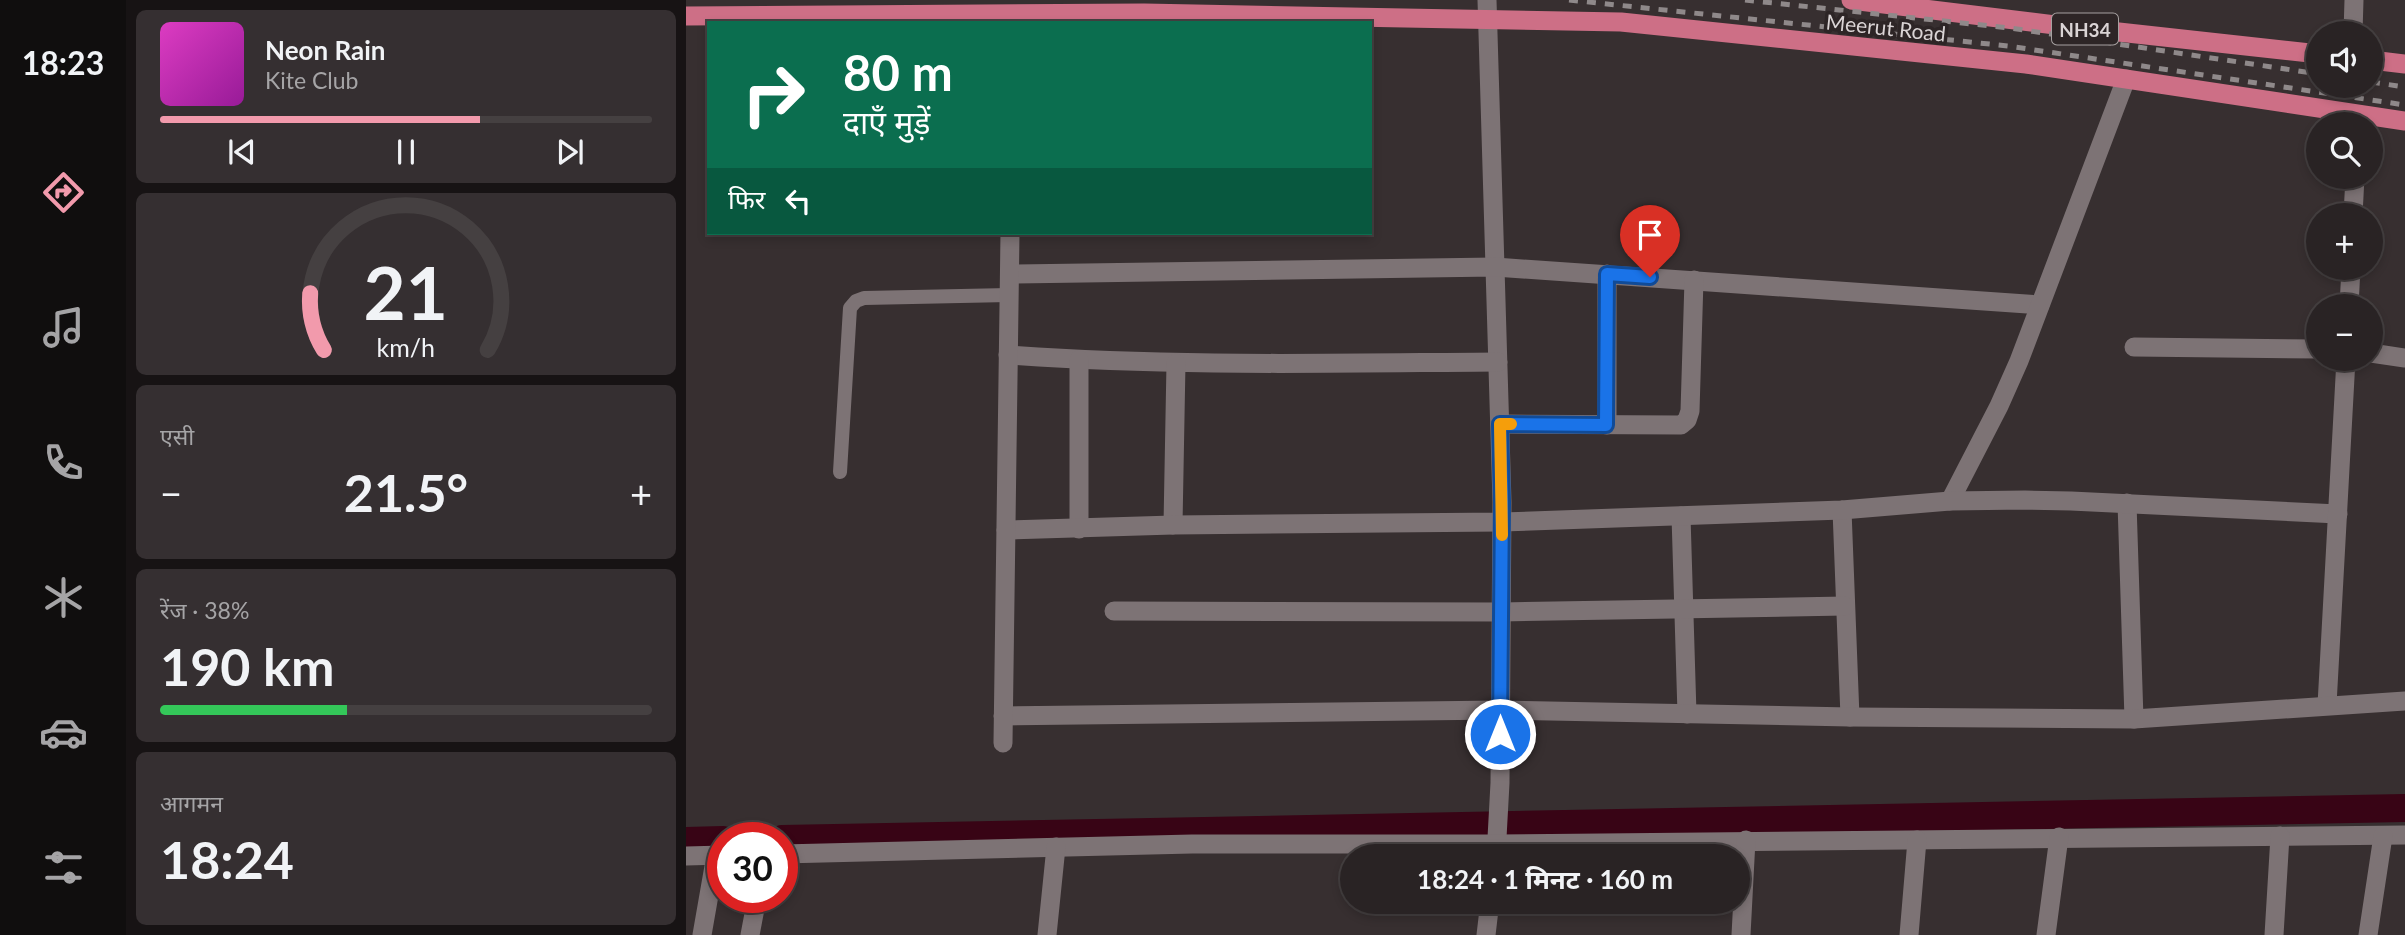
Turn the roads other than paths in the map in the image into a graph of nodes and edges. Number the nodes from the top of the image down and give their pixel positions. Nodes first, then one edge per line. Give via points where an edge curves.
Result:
1 (1851, 0) edge
2 (2354, 0) edge
3 (1487, 10) edge
4 (686, 16) edge
5 (1013, 18) edge
6 (2353, 21) edge
7 (2306, 53) edge
8 (2383, 61) edge
9 (2405, 64) edge
10 (2126, 79) junction
11 (2317, 112) edge
12 (2383, 120) edge
13 (2405, 121) edge
14 (1010, 235) edge
15 (1495, 267) junction
16 (1010, 274) junction
17 (1607, 274) junction
18 (1694, 280) junction
19 (1009, 295) junction
20 (2040, 304) junction
21 (2134, 347) dead end
22 (2306, 349) edge
23 (1008, 355) junction
24 (2383, 355) edge
25 (2405, 358) edge
26 (1079, 360) junction
27 (1498, 362) junction
28 (1176, 363) junction
29 (2345, 371) edge
30 (1500, 424) junction
31 (1606, 425) junction
32 (840, 472) dead end
33 (1950, 502) junction
34 (2127, 503) junction
35 (1842, 510) junction
36 (2338, 514) junction
37 (1681, 516) junction
38 (1502, 522) junction
39 (1173, 525) junction
40 (1079, 529) junction
41 (1006, 530) junction
42 (1845, 606) junction
43 (1684, 610) junction
44 (1114, 611) dead end
45 (1501, 612) junction
46 (2405, 701) edge
47 (2327, 705) junction
48 (1500, 710) junction
49 (1687, 713) junction
50 (1003, 716) junction
51 (1850, 717) junction
52 (2134, 719) junction
53 (1003, 743) dead end
54 (2383, 835) junction
55 (2405, 835) edge
56 (2280, 836) junction
57 (2059, 837) junction
58 (1917, 839) junction
59 (1746, 840) junction
60 (1497, 842) edge
61 (1056, 847) junction
62 (798, 854) edge
63 (707, 855) edge
64 (686, 856) edge
65 (707, 913) edge
66 (754, 913) edge
67 (1488, 914) edge
68 (702, 935) edge
69 (750, 935) edge
70 (1047, 935) edge
71 (1486, 935) edge
72 (1741, 935) edge
73 (1909, 935) edge
74 (2046, 935) edge
75 (2274, 935) edge
76 (2368, 935) edge

1 - 7 highway, Meerut Road / NH34
2 - 6 street
3 - 5 highway, Meerut Road / NH34
3 - 10 highway, Meerut Road / NH34 via 2013,63
3 - 15 street
4 - 5 highway, Meerut Road / NH34
8 - 9 highway
10 - 11 highway, Meerut Road / NH34
10 - 20 street
12 - 13 highway, Meerut Road / NH34
14 - 16 street
15 - 16 street
15 - 17 street
15 - 27 street
16 - 19 street
17 - 18 street
17 - 31 street
18 - 20 street
18 - 31 street via 1687,420 1670,426
19 - 23 street
19 - 32 lane via 856,300 850,308
20 - 33 street via 1999,406
21 - 22 street
23 - 26 street
23 - 41 street
24 - 25 street
26 - 28 street
26 - 40 street
27 - 28 street
27 - 30 street
28 - 39 street
29 - 36 street
30 - 31 street
30 - 38 street
33 - 34 street
33 - 35 street
34 - 36 street
34 - 52 street
35 - 37 street
35 - 42 street
36 - 47 street
37 - 38 street
37 - 43 street
38 - 39 street
38 - 45 street
39 - 40 street
40 - 41 street
41 - 50 street
42 - 43 street
42 - 51 street
43 - 45 street
43 - 49 street
44 - 45 street
45 - 48 street
46 - 47 street
47 - 52 street
48 - 49 street
48 - 50 street
48 - 60 street
49 - 51 street
50 - 53 street
51 - 52 street
54 - 55 street
54 - 56 street
54 - 76 street
56 - 57 street
56 - 75 street
57 - 58 street
57 - 74 street
58 - 59 street
58 - 73 street
59 - 60 street
59 - 72 street
60 - 61 street
61 - 62 street
61 - 70 street
63 - 64 street
65 - 68 street
66 - 69 street
67 - 71 street

